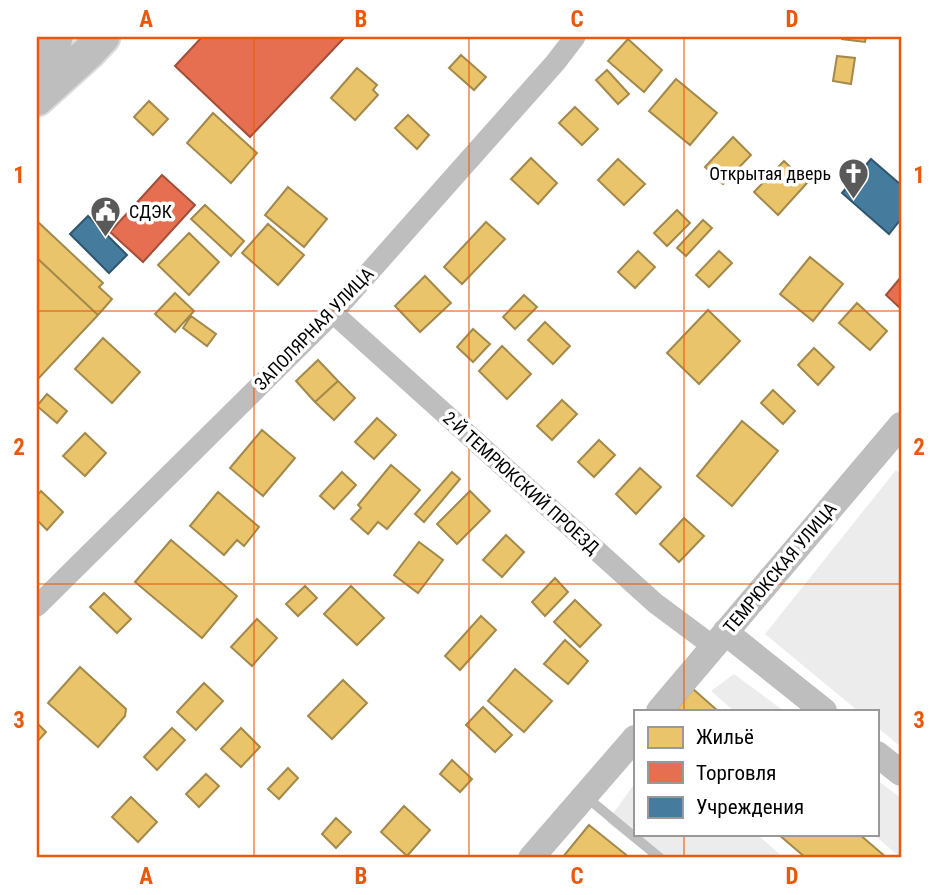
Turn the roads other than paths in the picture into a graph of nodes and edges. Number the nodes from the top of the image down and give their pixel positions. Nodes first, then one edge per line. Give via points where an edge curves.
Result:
1 (55, 37) edge
2 (103, 37) edge
3 (575, 37) edge
4 (37, 90) edge
5 (37, 99) edge
6 (332, 313) junction
7 (901, 425) edge
8 (38, 601) edge
9 (720, 640) junction
10 (660, 710) edge
11 (823, 710) edge
12 (634, 739) edge
13 (878, 755) edge
14 (901, 773) edge
15 (585, 796) junction
16 (531, 858) edge
17 (660, 858) edge

1 - 4 highway
2 - 5 main road
3 - 6 street, ЗАПОЛЯРНАЯ УЛИЦА
6 - 8 street, ЗАПОЛЯРНАЯ УЛИЦА
6 - 9 street, 2-Й ТЕМРЮКСКИЙ ПРОЕЗД via 655,603
7 - 9 street, ТЕМРЮКСКАЯ УЛИЦА
9 - 10 street, ТЕМРЮКСКАЯ УЛИЦА
9 - 11 street
12 - 15 street
13 - 14 street
15 - 16 street
15 - 17 lane

